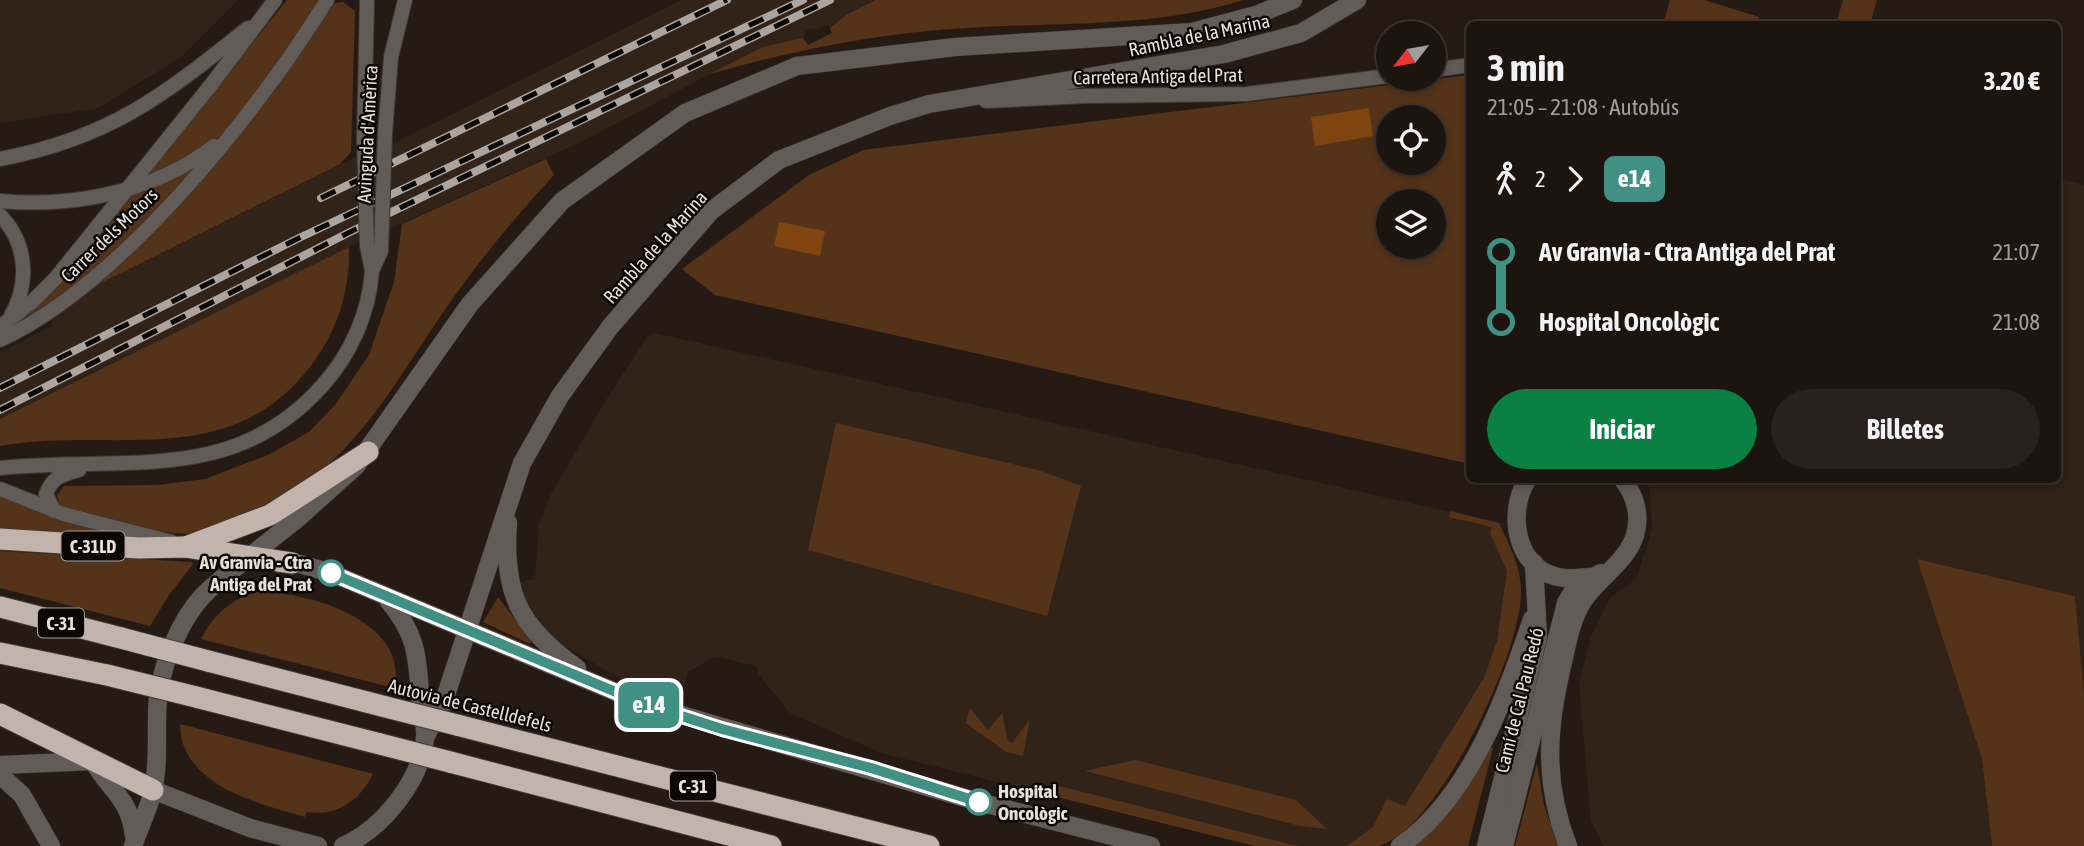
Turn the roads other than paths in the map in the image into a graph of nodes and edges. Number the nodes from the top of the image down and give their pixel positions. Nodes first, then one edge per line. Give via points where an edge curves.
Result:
1 (275, 0) edge
2 (327, 0) edge
3 (367, 0) edge
4 (405, 0) edge
5 (1293, 0) edge
6 (1357, 0) edge
7 (265, 14) junction
8 (1466, 66) edge
9 (1446, 68) edge
10 (1376, 78) edge
11 (929, 104) junction
12 (227, 137) junction
13 (0, 159) edge
14 (125, 190) junction
15 (0, 201) edge
16 (0, 215) edge
17 (372, 271) junction
18 (4, 324) edge
19 (0, 340) edge
20 (368, 452) junction
21 (100, 464) junction
22 (0, 468) edge
23 (1525, 483) edge
24 (1625, 483) edge
25 (0, 489) edge
26 (510, 500) junction
27 (54, 510) junction
28 (0, 540) edge
29 (186, 547) junction
30 (250, 556) junction
31 (292, 563) junction
32 (1534, 563) junction
33 (1614, 567) junction
34 (1594, 577) junction
35 (220, 580) junction
36 (386, 597) junction
37 (1538, 603) junction
38 (0, 607) edge
39 (466, 627) junction
40 (0, 653) edge
41 (605, 688) junction
42 (0, 714) edge
43 (425, 738) junction
44 (93, 761) junction
45 (0, 765) edge
46 (0, 775) edge
47 (153, 790) junction
48 (698, 827) junction
49 (134, 843) edge
50 (51, 846) edge
51 (318, 846) edge
52 (343, 846) edge
53 (717, 846) edge
54 (771, 846) edge
55 (929, 846) edge
56 (1151, 846) edge
57 (1400, 846) edge
58 (1486, 846) edge
59 (1504, 846) edge
60 (1568, 846) edge

1 - 7 street, Carrer dels Motors
2 - 12 street, Carrer dels Motors
3 - 17 street, Avinguda d'Amèrica, bridge via 365,140 367,246
4 - 17 street, Avinguda d'Amèrica, bridge via 391,57 381,251
5 - 20 street, Rambla de la Marina via 1192,32 955,47 797,66 685,113 562,201 470,303
6 - 11 street, Rambla de la Marina via 1301,33 1224,54
7 - 13 street via 187,76 123,118 47,150
7 - 14 street, Carrer dels Motors
8 - 9 street
10 - 11 street, Carretera Antiga del Prat via 1247,94
11 - 26 street, Rambla de la Marina via 779,160 711,211 610,327 560,396 522,463
12 - 14 street, Carrer dels Motors via 186,163
12 - 19 street, Carrer dels Motors via 172,201 83,288 40,320
14 - 15 street via 62,202
14 - 18 street, Carrer dels Motors via 55,279
16 - 18 street via 15,234 24,267 20,297
17 - 21 street, Avinguda d'Amèrica via 365,309 351,345 330,378 287,420 250,442 215,455
20 - 29 highway via 270,515
20 - 30 street, Rambla de la Marina
21 - 22 street, Avinguda d'Amèrica
21 - 27 street, Avinguda d'Amèrica via 58,475 51,482 46,494
23 - 32 street via 1514,512 1521,546
24 - 33 street via 1638,512 1636,533
25 - 27 street
26 - 39 street, Rambla de la Marina
26 - 41 street via 506,575 513,598 529,624 561,656
27 - 29 street
28 - 29 highway, C-31LD
29 - 30 highway, C-31LD
30 - 31 highway, C-31LD
30 - 35 street, Rambla de la Marina
31 - 35 street via 266,563
31 - 36 street, C-31LD via 331,573
32 - 34 street via 1563,578
32 - 37 street, Camí de Cal Pau Redó
33 - 34 street
33 - 60 street via 1589,592 1572,622 1550,721 1551,781
34 - 59 street, Camí de Cal Pau Redó via 1576,586 1566,603
35 - 47 street, Rambla de la Marina via 195,607 163,672
36 - 39 street, C-31LD
36 - 43 street via 414,638
37 - 57 street via 1485,739 1447,799
37 - 58 street, Camí de Cal Pau Redó via 1538,637
38 - 55 highway, Autovia de Castelldefels / C-31, bridge
39 - 41 street, C-31LD
39 - 43 street, Rambla de la Marina via 444,698
40 - 48 highway, C-31, bridge via 196,697
41 - 56 street, C-31LD via 722,729
42 - 44 highway
43 - 52 street, Rambla de la Marina via 418,762 391,808 375,827
44 - 45 street
44 - 47 highway
44 - 49 street via 104,781 128,805
46 - 50 street via 22,794
47 - 49 street
47 - 51 street via 250,828
48 - 53 highway
48 - 54 highway, C-31

